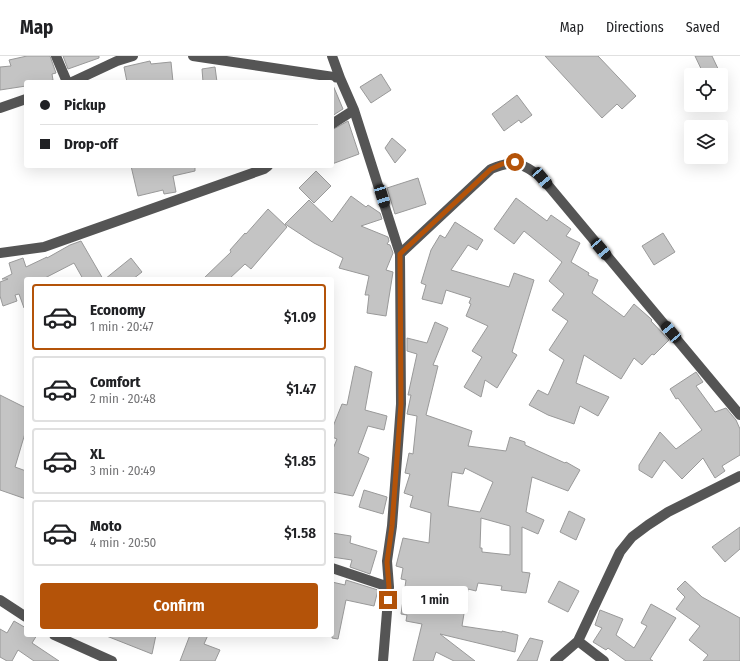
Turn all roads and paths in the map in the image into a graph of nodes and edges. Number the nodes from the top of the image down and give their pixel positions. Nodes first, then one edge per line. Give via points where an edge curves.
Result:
1 (56, 56) edge
2 (133, 56) edge
3 (193, 56) edge
4 (332, 56) edge
5 (340, 78) junction
6 (66, 80) edge
7 (76, 80) edge
8 (24, 100) edge
9 (0, 108) edge
10 (354, 110) junction
11 (334, 123) edge
12 (264, 168) edge
13 (0, 253) edge
14 (400, 254) junction
15 (740, 415) edge
16 (740, 476) edge
17 (334, 569) edge
18 (389, 587) junction
19 (0, 600) edge
20 (24, 616) edge
21 (58, 637) edge
22 (578, 641) junction
23 (112, 661) edge
24 (383, 661) edge
25 (555, 661) edge
26 (604, 661) edge

1 - 6 street
2 - 7 street
3 - 5 street
4 - 5 street
5 - 10 street
8 - 9 street
10 - 11 street
10 - 14 street
12 - 13 street via 44,247
14 - 15 street via 491,169 515,162 528,166 542,178
14 - 18 street via 401,404 387,562
16 - 22 street via 668,512 632,537 620,552
17 - 18 street
18 - 24 street
19 - 20 street
21 - 23 street
22 - 25 street
22 - 26 street

